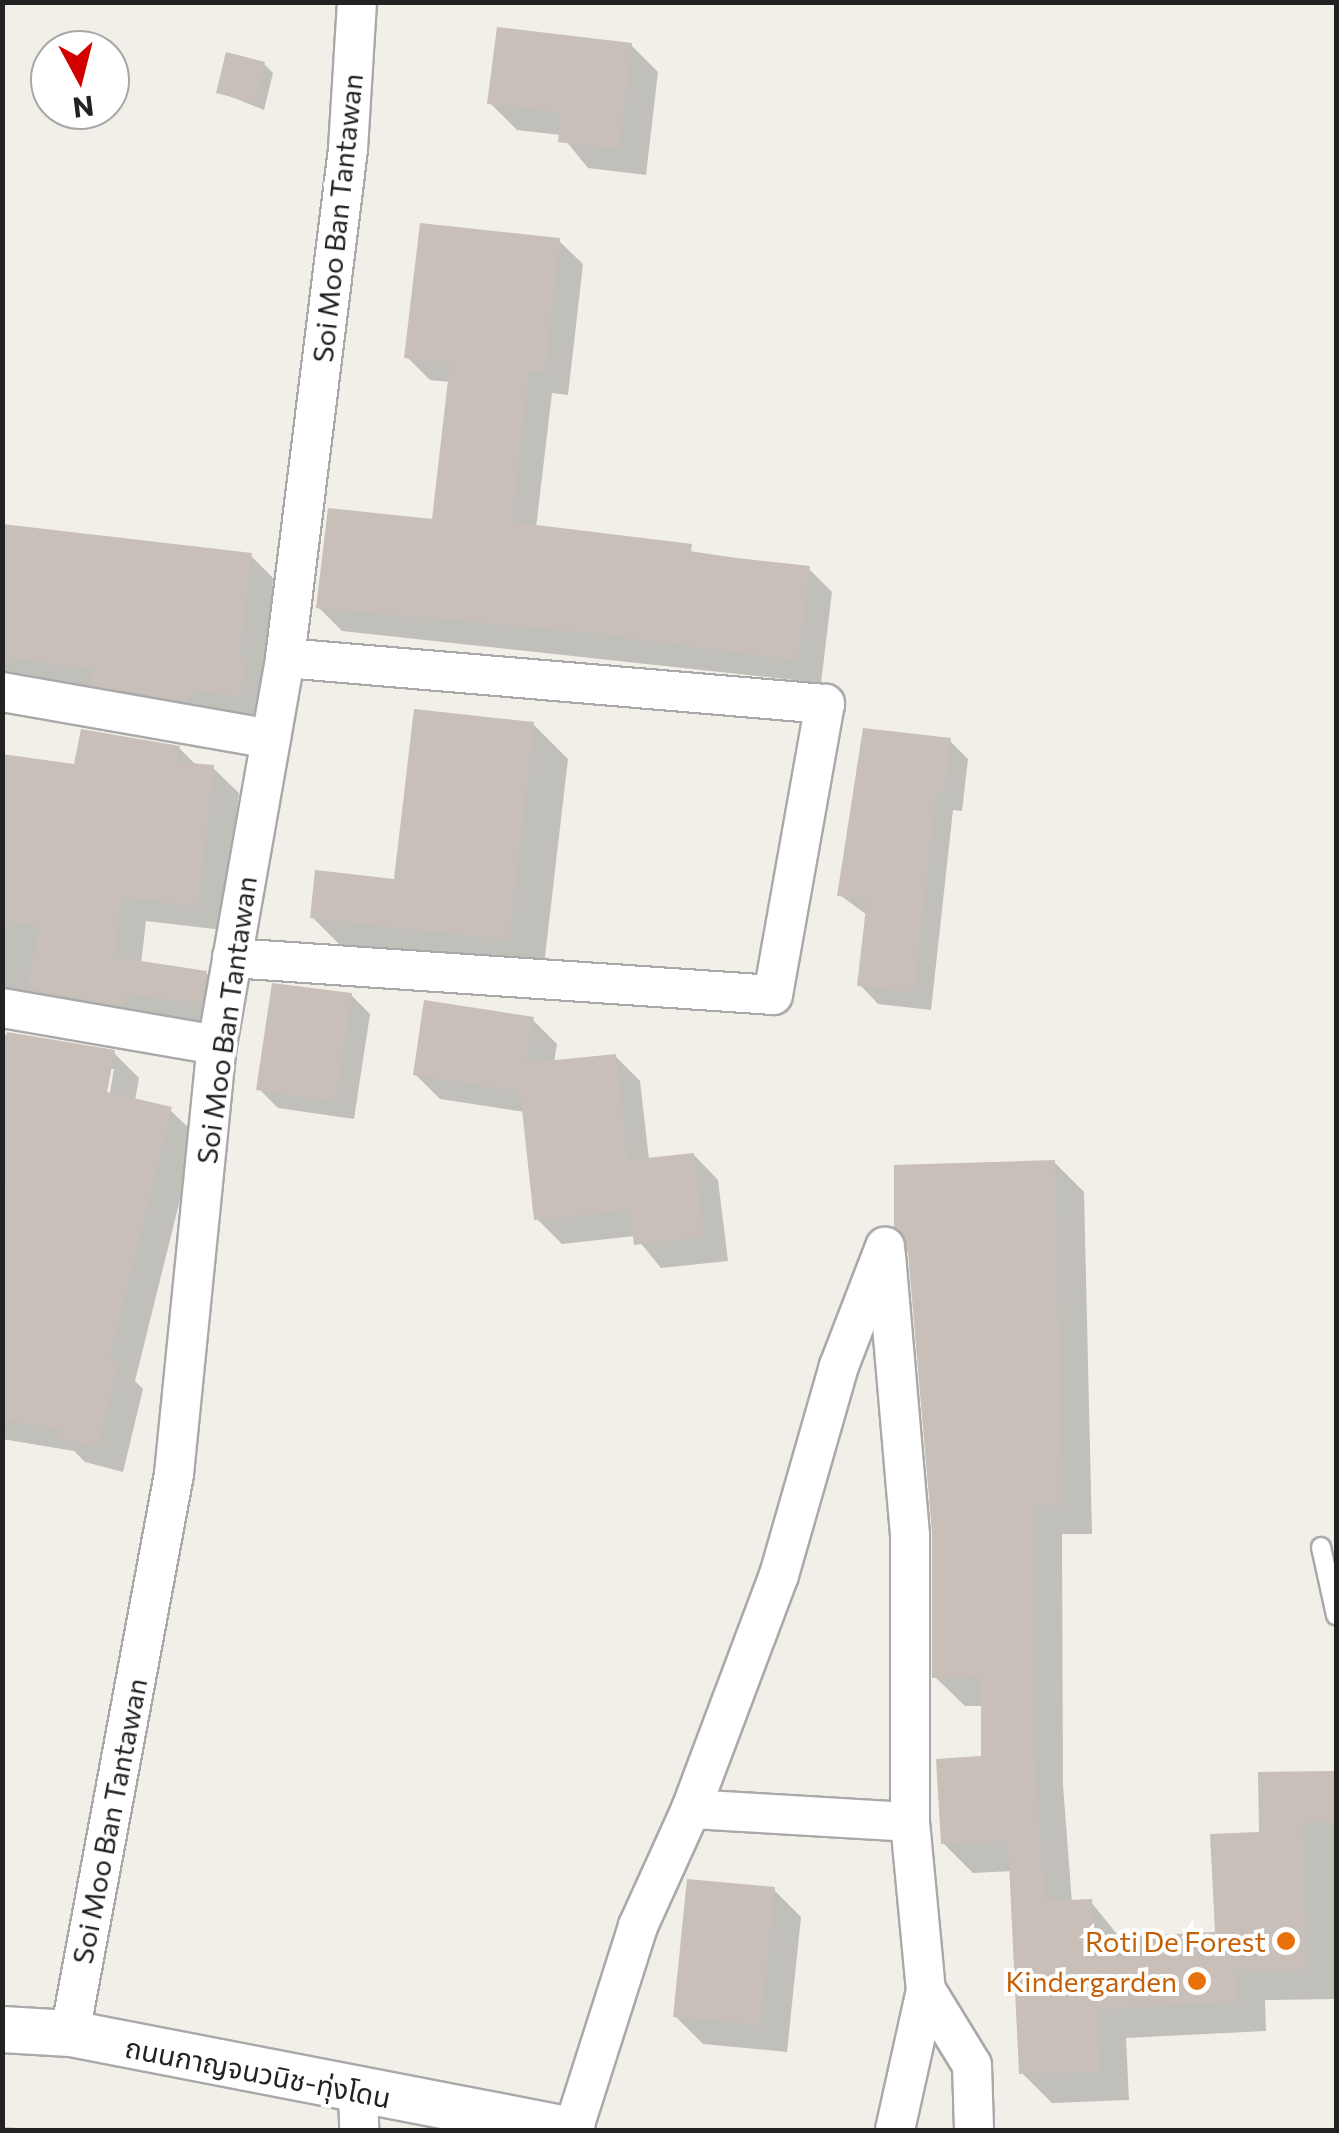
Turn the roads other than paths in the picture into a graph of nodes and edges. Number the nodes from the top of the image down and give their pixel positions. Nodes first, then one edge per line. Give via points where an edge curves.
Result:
1 (357, 2) edge
2 (285, 658) junction
3 (2, 692) edge
4 (271, 739) junction
5 (232, 958) junction
6 (2, 1008) edge
7 (217, 1045) junction
8 (1320, 1547) dead end
9 (1336, 1615) edge
10 (691, 1809) junction
11 (910, 1822) junction
12 (926, 1990) junction
13 (2, 2029) edge
14 (70, 2033) junction
15 (358, 2112) edge
16 (573, 2130) edge
17 (895, 2130) edge
18 (974, 2130) edge

1 - 2 street, Soi Moo Ban Tantawan via 348,149
2 - 4 street, Soi Moo Ban Tantawan
2 - 5 street via 825,704 773,996
3 - 4 street
4 - 5 street, Soi Moo Ban Tantawan
5 - 7 street, Soi Moo Ban Tantawan
6 - 7 street
7 - 14 street, Soi Moo Ban Tantawan via 174,1474
8 - 9 lane
10 - 11 street
10 - 11 street via 779,1575 839,1366 885,1247 910,1535
10 - 16 street via 638,1926
11 - 12 street
12 - 17 street
12 - 18 street via 972,2066
13 - 14 street, ถนนกาญจนวนิช-ทุ่งโดน
14 - 15 street, ถนนกาญจนวนิช-ทุ่งโดน
15 - 16 street, ถนนกาญจนวนิช-ทุ่งโดน

